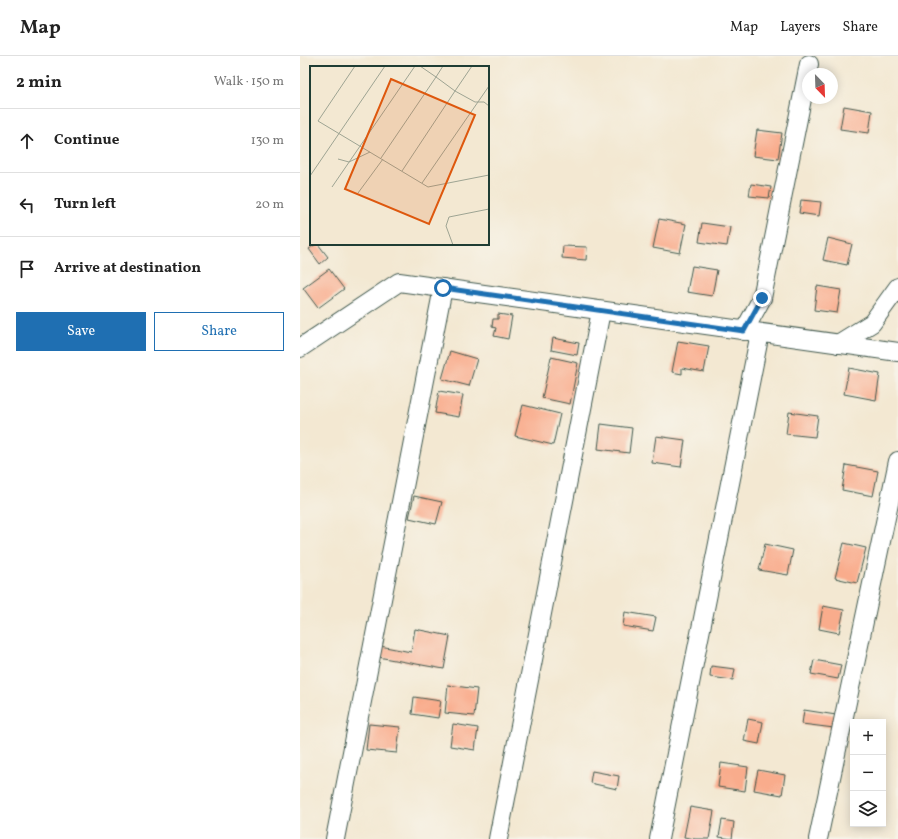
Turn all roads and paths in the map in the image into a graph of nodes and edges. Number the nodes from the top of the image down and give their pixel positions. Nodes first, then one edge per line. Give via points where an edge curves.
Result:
1 (809, 64) dead end
2 (898, 287) edge
3 (443, 288) junction
4 (601, 311) junction
5 (752, 332) junction
6 (838, 344) junction
7 (300, 348) edge
8 (898, 352) edge
9 (898, 461) edge
10 (334, 839) edge
11 (498, 839) edge
12 (659, 839) edge
13 (818, 839) edge

1 - 5 street via 762,298
2 - 6 street via 872,322
3 - 4 street
3 - 7 street via 399,282
3 - 10 street
4 - 5 street
4 - 11 street
5 - 6 street
5 - 12 street
6 - 8 street
9 - 13 street

